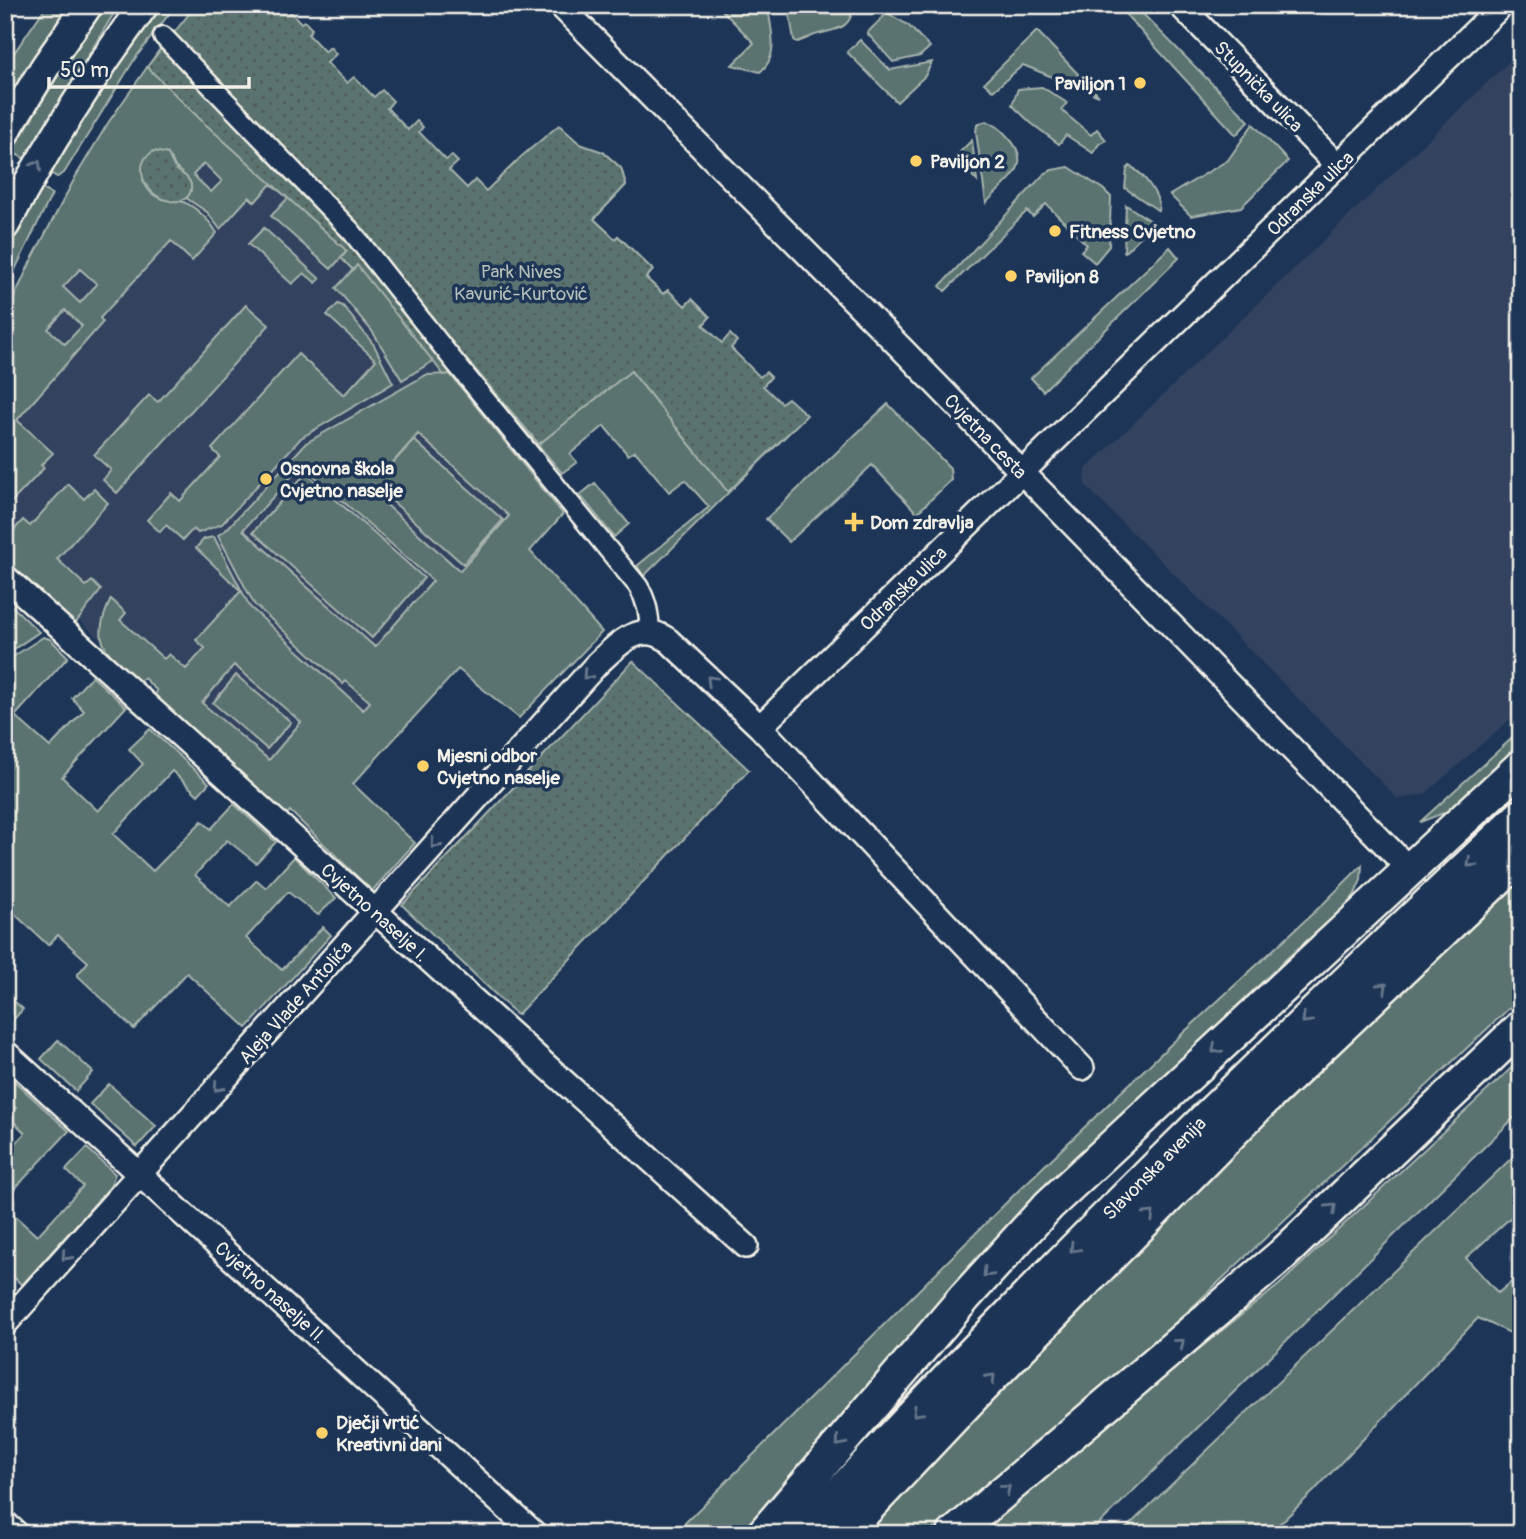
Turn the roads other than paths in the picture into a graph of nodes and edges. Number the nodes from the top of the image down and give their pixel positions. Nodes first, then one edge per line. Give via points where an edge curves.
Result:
1 (88, 5) edge
2 (144, 5) edge
3 (560, 5) edge
4 (1180, 5) edge
5 (1502, 5) edge
6 (163, 36) dead end
7 (5, 132) edge
8 (1338, 166) junction
9 (5, 225) edge
10 (1022, 474) junction
11 (5, 577) edge
12 (650, 631) junction
13 (760, 727) junction
14 (1521, 766) edge
15 (1521, 816) edge
16 (1521, 857) edge
17 (1409, 869) junction
18 (375, 912) junction
19 (1521, 1027) edge
20 (5, 1052) edge
21 (1082, 1068) dead end
22 (142, 1174) junction
23 (746, 1247) dead end
24 (5, 1324) edge
25 (5, 1523) edge
26 (17, 1534) edge
27 (535, 1534) edge
28 (763, 1534) edge
29 (802, 1534) edge
30 (843, 1534) edge
31 (954, 1534) edge

1 - 7 street
9 -> 2 street via 57,132
3 - 10 street, Cvjetna cesta
4 - 8 street, Stupnička ulica
5 - 8 street, Odranska ulica
6 - 12 street via 352,232 638,586 645,598
8 - 10 street, Odranska ulica
10 - 13 street, Odranska ulica
10 - 17 street, Cvjetna cesta
11 - 18 street, Cvjetno naselje I.
13 -> 12 street via 668,640
12 -> 18 street, Aleja Vlade Antolića via 628,638 596,665
13 - 21 street
14 - 17 main road
15 -> 29 main road, Slavonska avenija via 1181,1141
30 -> 16 main road, Slavonska avenija via 1258,1106
17 -> 28 main road via 1049,1205
18 -> 22 street, Aleja Vlade Antolića
18 - 23 street, Cvjetno naselje I.
31 -> 19 main road via 1282,1255
20 - 22 street, Cvjetno naselje II.
22 -> 24 street, Aleja Vlade Antolića
22 - 27 street, Cvjetno naselje II.
25 - 26 street

